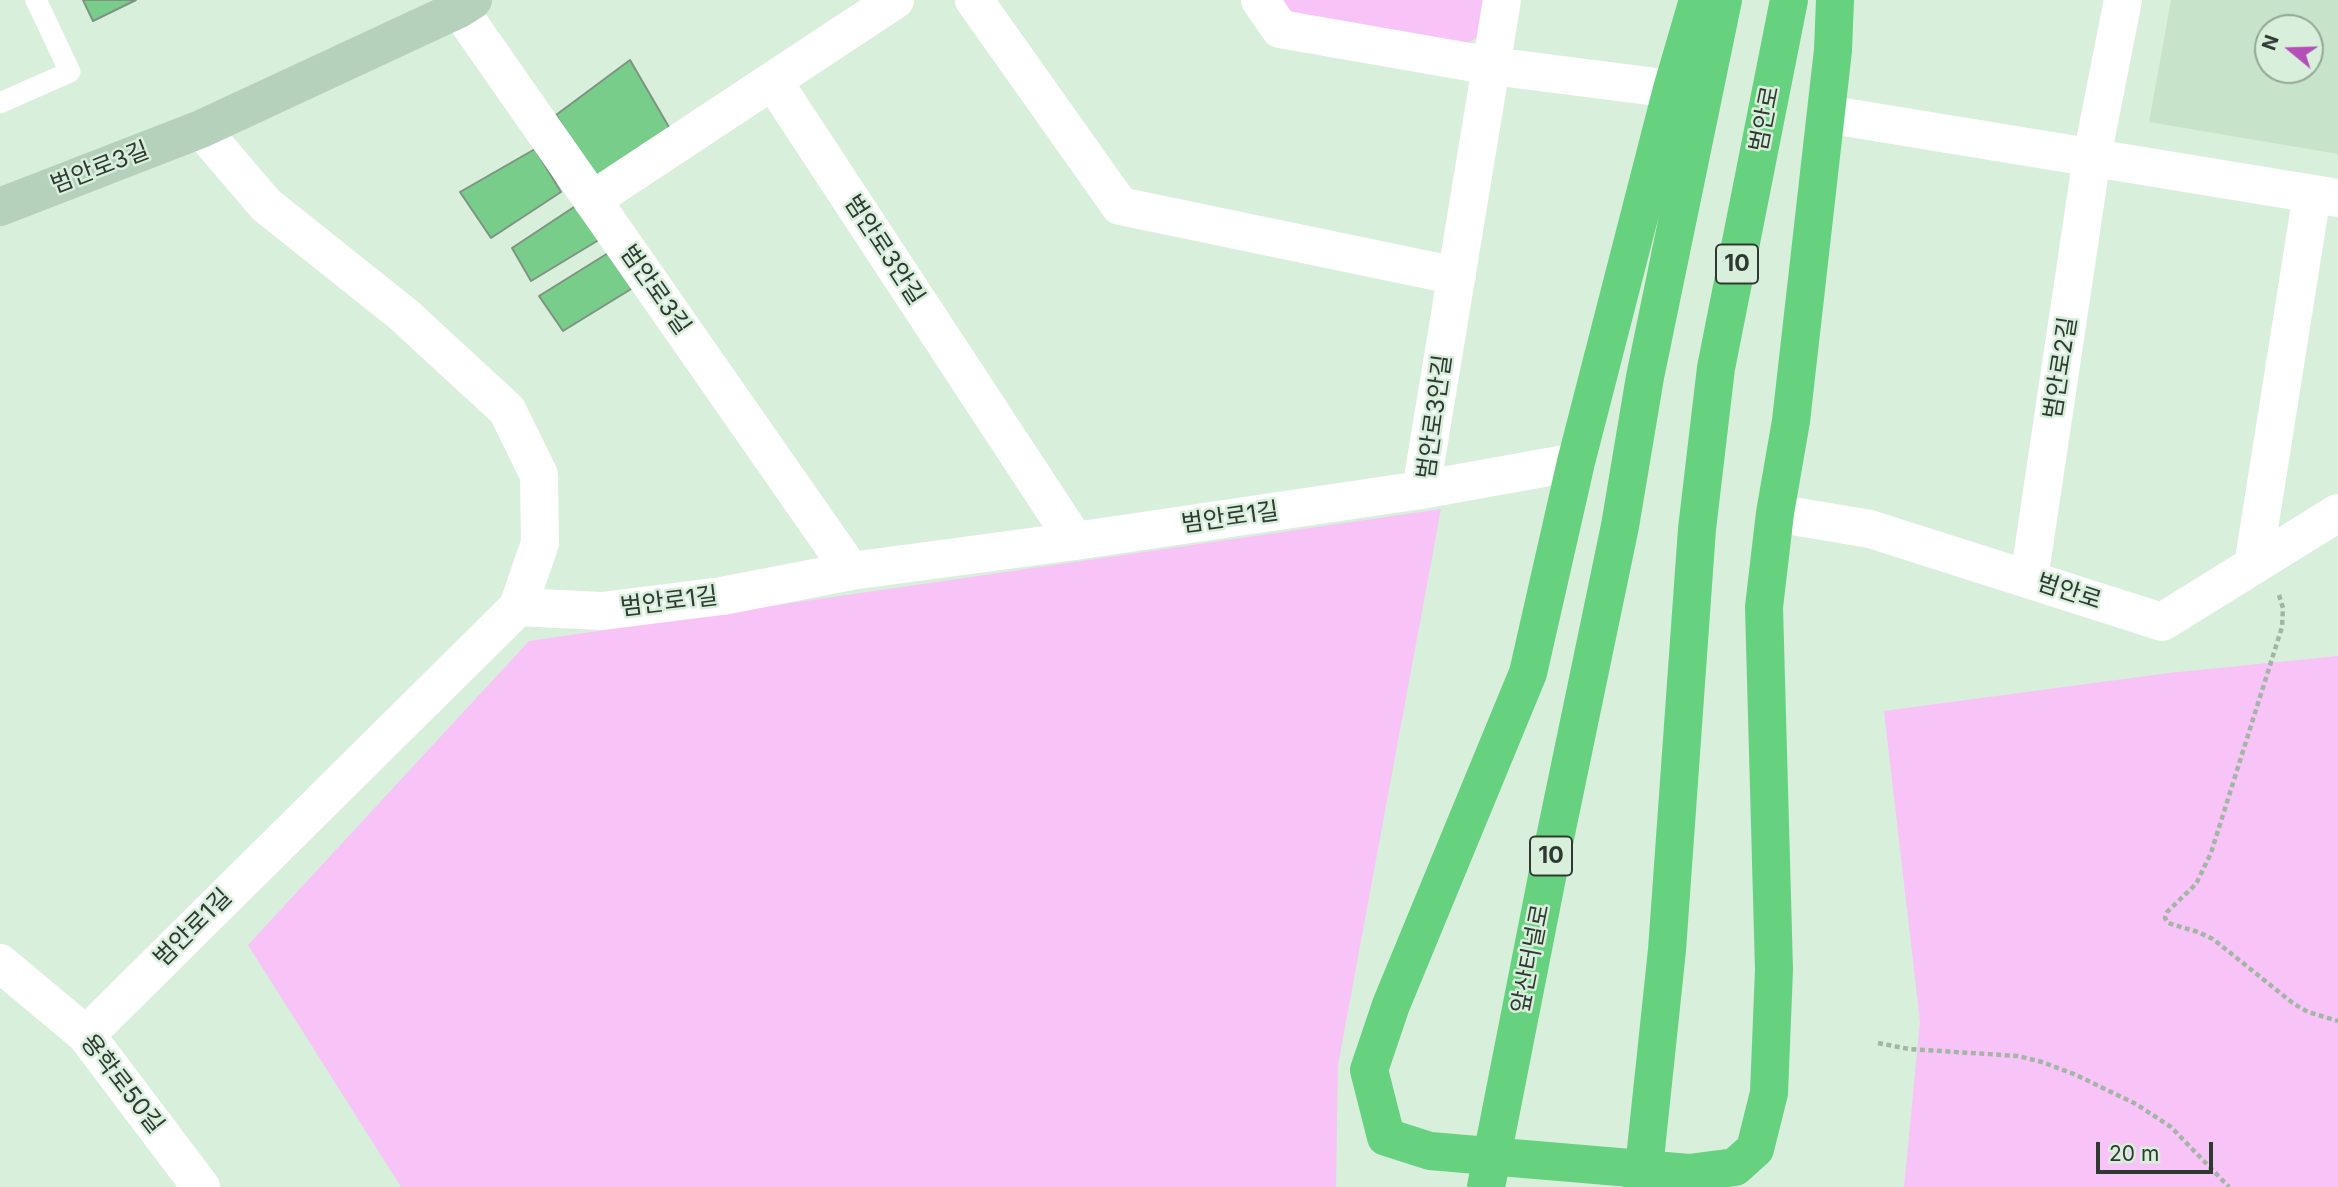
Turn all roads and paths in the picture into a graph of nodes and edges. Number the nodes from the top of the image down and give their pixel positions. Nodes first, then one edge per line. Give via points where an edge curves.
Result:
1 (36, 0) edge
2 (895, 0) edge
3 (974, 0) edge
4 (1260, 0) edge
5 (1502, 0) edge
6 (1698, 0) edge
7 (1723, 0) edge
8 (1789, 0) edge
9 (1835, 0) edge
10 (2123, 0) edge
11 (466, 5) edge
12 (1492, 66) junction
13 (773, 81) junction
14 (1672, 89) junction
15 (0, 103) edge
16 (1826, 114) junction
17 (201, 129) junction
18 (2092, 157) junction
19 (2325, 196) edge
20 (592, 200) junction
21 (0, 207) edge
22 (1457, 276) junction
23 (1576, 462) junction
24 (1421, 490) junction
25 (1775, 513) junction
26 (2338, 513) edge
27 (1076, 541) junction
28 (2259, 562) junction
29 (851, 571) junction
30 (2029, 579) junction
31 (518, 607) junction
32 (0, 963) edge
33 (2338, 1021) edge
34 (86, 1035) junction
35 (1878, 1043) dead end
36 (201, 1187) edge
37 (1486, 1187) edge
38 (1642, 1187) edge
39 (2229, 1187) edge

1 - 15 lane via 70,72
2 - 13 street
3 - 22 street via 1120,206
4 - 12 street via 1280,29
5 - 12 street, 범안로3안길
6 - 14 highway
7 - 37 highway, 앞산터널로 / 10
8 - 38 highway, 범안로 / 10 via 1716,368 1697,529 1667,950
9 - 16 highway
10 - 18 street, 범안로2길
11 - 17 street, 범안로3길
11 - 20 street, 범안로3길
12 - 14 street
12 - 22 street, 범안로3안길
13 - 20 street
13 - 27 street, 범안로3안길
14 - 23 highway
16 - 18 street
16 - 25 highway via 1791,421
17 - 21 street, 범안로3길
17 - 31 street via 267,205 404,315 507,410 539,475 540,543
18 - 19 street
18 - 30 street, 범안로2길
19 - 28 street
20 - 29 street, 범안로3길
22 - 24 street, 범안로3안길
23 - 24 street, 범안로3안길
23 - 25 highway via 1528,673 1368,1070 1387,1137 1430,1151 1689,1173 1735,1167 1755,1149 1769,1093 1774,970 1764,607
24 - 27 street, 범안로1길
25 - 30 street, 범안로 via 1870,529
26 - 28 street, 범안로
27 - 29 street, 범안로1길
28 - 30 street, 범안로 via 2162,622
28 - 33 path via 2283,608 2275,653 2211,853 2196,884 2165,918 2213,939 2294,1004
29 - 31 street, 범안로1길 via 722,596 602,611
31 - 34 street, 범안로1길
32 - 34 street, 용학로50길
34 - 36 street, 용학로50길
35 - 39 path via 2018,1056 2074,1074 2171,1127

